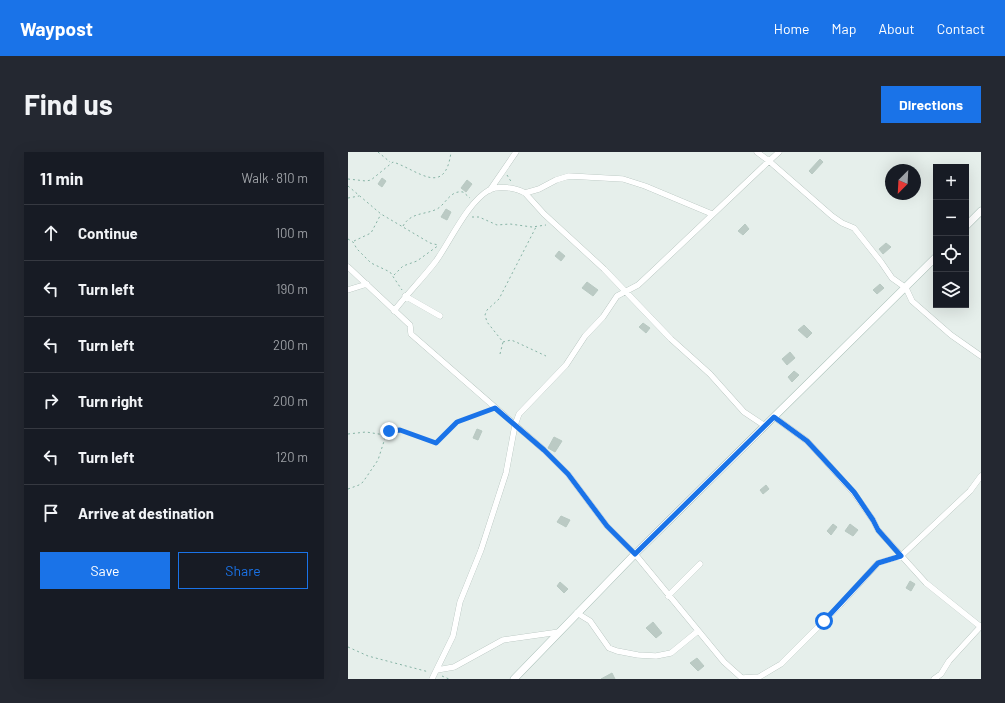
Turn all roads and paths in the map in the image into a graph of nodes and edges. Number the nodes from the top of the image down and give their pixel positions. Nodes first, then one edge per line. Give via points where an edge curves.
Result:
1 (378, 152) edge
2 (451, 152) edge
3 (516, 152) edge
4 (757, 152) edge
5 (779, 152) edge
6 (391, 162) junction
7 (769, 162) junction
8 (504, 169) junction
9 (348, 179) edge
10 (348, 186) edge
11 (490, 190) junction
12 (520, 190) junction
13 (525, 193) junction
14 (359, 196) junction
15 (348, 198) edge
16 (475, 203) junction
17 (981, 211) edge
18 (381, 214) junction
19 (712, 214) junction
20 (462, 220) junction
21 (969, 223) edge
22 (555, 225) junction
23 (403, 226) junction
24 (536, 227) junction
25 (348, 239) edge
26 (353, 242) junction
27 (443, 242) dead end
28 (439, 245) junction
29 (933, 260) edge
30 (348, 267) edge
31 (393, 275) junction
32 (367, 284) junction
33 (906, 288) junction
34 (348, 290) edge
35 (625, 291) junction
36 (405, 296) junction
37 (394, 311) junction
38 (440, 316) dead end
39 (503, 342) junction
40 (500, 354) dead end
41 (546, 356) dead end
42 (981, 356) edge
43 (495, 408) junction
44 (774, 417) junction
45 (515, 424) junction
46 (765, 426) junction
47 (348, 434) edge
48 (386, 435) junction
49 (981, 476) edge
50 (348, 489) edge
51 (635, 554) junction
52 (901, 556) junction
53 (700, 564) dead end
54 (668, 596) junction
55 (577, 613) junction
56 (981, 627) edge
57 (698, 631) junction
58 (559, 632) junction
59 (348, 646) edge
60 (435, 674) edge
61 (449, 679) edge
62 (514, 679) edge
63 (742, 679) edge
64 (934, 679) edge

1 - 6 path
2 - 6 path via 448,168 444,174 436,178 423,177
3 - 8 street
4 - 7 street
5 - 7 street
6 - 9 path via 371,180
7 - 19 street
7 - 33 street via 832,216 854,228 892,278
8 - 11 street
8 - 12 path via 509,179
10 - 14 path
11 - 12 street
11 - 16 street
12 - 13 street
13 - 19 street via 569,176 623,179
13 - 22 street
14 - 15 path
14 - 18 path
16 - 20 street
16 - 23 path via 463,192 455,192 437,209 409,218
17 - 21 main road
18 - 23 path
18 - 26 path via 371,233
19 - 35 street via 677,250 638,284
20 - 24 path via 476,216 497,224
20 - 36 street via 434,262
22 - 24 path via 544,224
22 - 35 street
23 - 28 path via 430,243
24 - 39 path via 499,299 485,315 487,322
25 - 26 path
26 - 31 path via 367,260 385,268
27 - 28 path
28 - 31 path via 417,261 403,266
29 - 33 main road
30 - 32 street
31 - 36 path
32 - 34 street
32 - 37 street
33 - 42 street via 912,301 929,317
33 - 44 main road
35 - 45 street via 617,296 603,317 585,336 566,365 524,406
35 - 46 street via 671,339 710,374 744,412
36 - 37 street
36 - 38 street
37 - 43 street via 410,325 411,334
39 - 40 path
39 - 41 path via 511,340
43 - 45 street
43 - 48 path via 457,422 436,443 400,430 393,430
44 - 46 main road
44 - 52 street via 807,441 854,492 878,530
45 - 51 street via 568,474 607,526
45 - 60 street via 506,473 481,550 460,602 453,636
46 - 51 main road
47 - 48 path via 366,432
48 - 50 path via 378,460 363,482
49 - 52 street via 970,491
51 - 54 street
51 - 55 main road
52 - 56 street via 926,583
52 - 63 street via 878,563 781,664 760,677
53 - 54 street
54 - 57 street
55 - 57 street via 590,621 610,648 638,655 656,656 671,653
55 - 58 main road
56 - 64 street
57 - 63 street
58 - 60 street via 503,640 454,667
58 - 62 main road
59 - 60 path via 368,656
60 - 61 path

